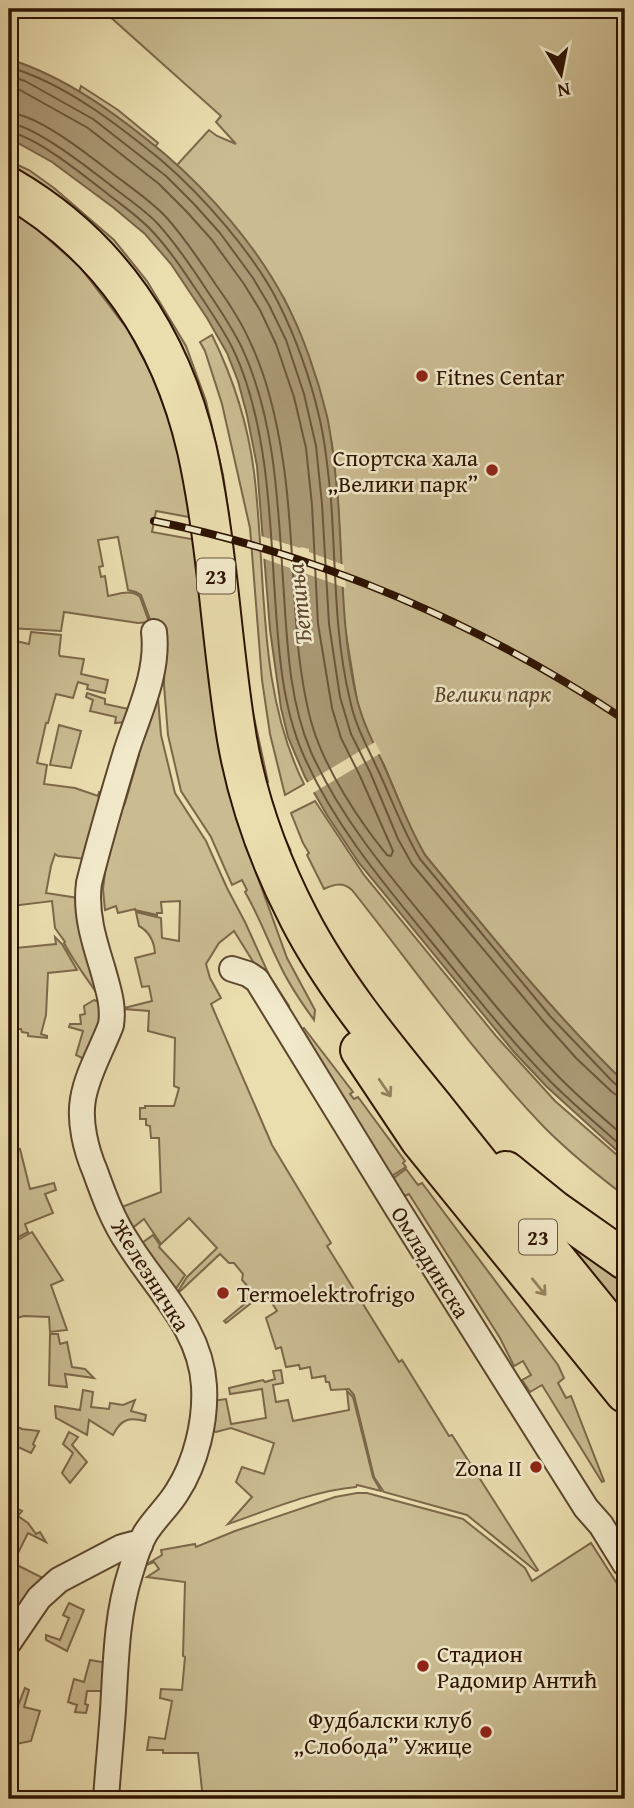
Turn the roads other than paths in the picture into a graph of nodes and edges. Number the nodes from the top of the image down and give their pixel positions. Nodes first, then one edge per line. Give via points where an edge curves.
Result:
1 (9, 187) edge
2 (154, 632) dead end
3 (300, 919) junction
4 (232, 970) dead end
5 (451, 1129) junction
6 (625, 1260) edge
7 (625, 1344) edge
8 (625, 1393) edge
9 (140, 1545) junction
10 (625, 1563) edge
11 (9, 1642) edge
12 (106, 1799) edge

1 - 3 main road, 23 via 100,258 140,310 172,371 197,449 247,786 268,849
2 - 9 street, Железничка via 151,678 89,883 90,924 113,1013 82,1105 89,1157 113,1218 176,1310 192,1340 204,1387 201,1423 186,1478
3 - 5 main road, 23 via 379,1038
3 -> 8 main road via 318,980 397,1107
4 - 10 street, Омладинска via 257,980 409,1228
5 - 6 main road
5 - 7 main road, 23
9 - 11 street via 129,1544 52,1585
9 - 12 street, Железничка via 118,1624

